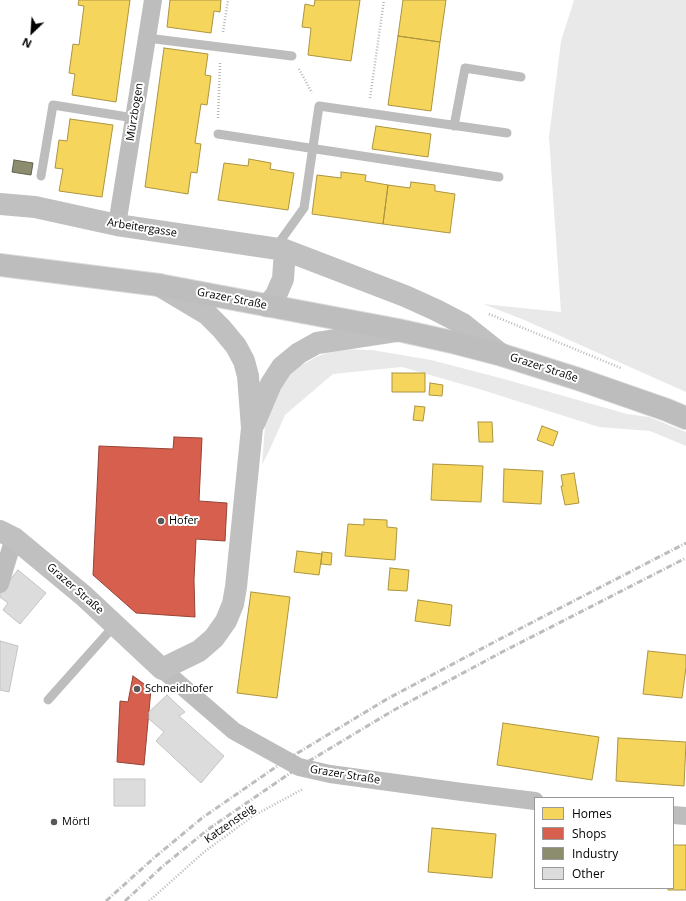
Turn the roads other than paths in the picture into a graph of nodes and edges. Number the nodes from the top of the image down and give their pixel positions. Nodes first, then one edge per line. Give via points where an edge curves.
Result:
1 (153, 0) edge
2 (147, 38) junction
3 (292, 56) road end
4 (521, 77) dead end
5 (134, 118) junction
6 (454, 126) junction
7 (506, 133) dead end
8 (218, 134) road end
9 (313, 149) junction
10 (41, 176) dead end
11 (499, 177) dead end
12 (0, 204) edge
13 (117, 225) junction
14 (280, 249) junction
15 (0, 265) edge
16 (159, 285) junction
17 (267, 306) junction
18 (398, 330) junction
19 (502, 355) junction
20 (686, 418) edge
21 (252, 428) junction
22 (7, 535) edge
23 (0, 584) edge
24 (115, 625) junction
25 (162, 669) junction
26 (48, 700) dead end
27 (534, 801) edge
28 (674, 815) edge
29 (686, 816) edge

1 - 2 street, Mürzbogen
2 - 3 lane
2 - 5 street, Mürzbogen
4 - 6 lane via 465,68
5 - 10 lane via 53,105
5 - 13 street, Mürzbogen
6 - 7 lane
6 - 9 lane via 319,106
8 - 9 lane
9 - 11 lane
9 - 14 lane via 304,208
12 - 13 street, Arbeitergasse via 35,207
13 - 14 street, Arbeitergasse
14 - 17 street via 283,279 276,295
14 - 19 street, Arbeitergasse via 436,310 463,324
15 - 16 main road, Grazer Straße
16 - 17 main road, Grazer Straße
16 - 21 street, Grazer Straße via 206,314 236,346 248,376
17 - 18 main road, Grazer Straße
18 - 19 main road, Grazer Straße
18 - 21 street, Grazer Straße via 317,343 299,353 282,367 271,384
19 - 20 main road, Grazer Straße
21 - 25 street, Grazer Straße via 233,604 226,621 214,638 199,651
22 - 23 street
22 - 24 street, Grazer Straße via 84,596
24 - 25 street, Grazer Straße
24 - 26 lane
25 - 27 street, Grazer Straße via 234,731 299,767 330,774
28 - 29 street

